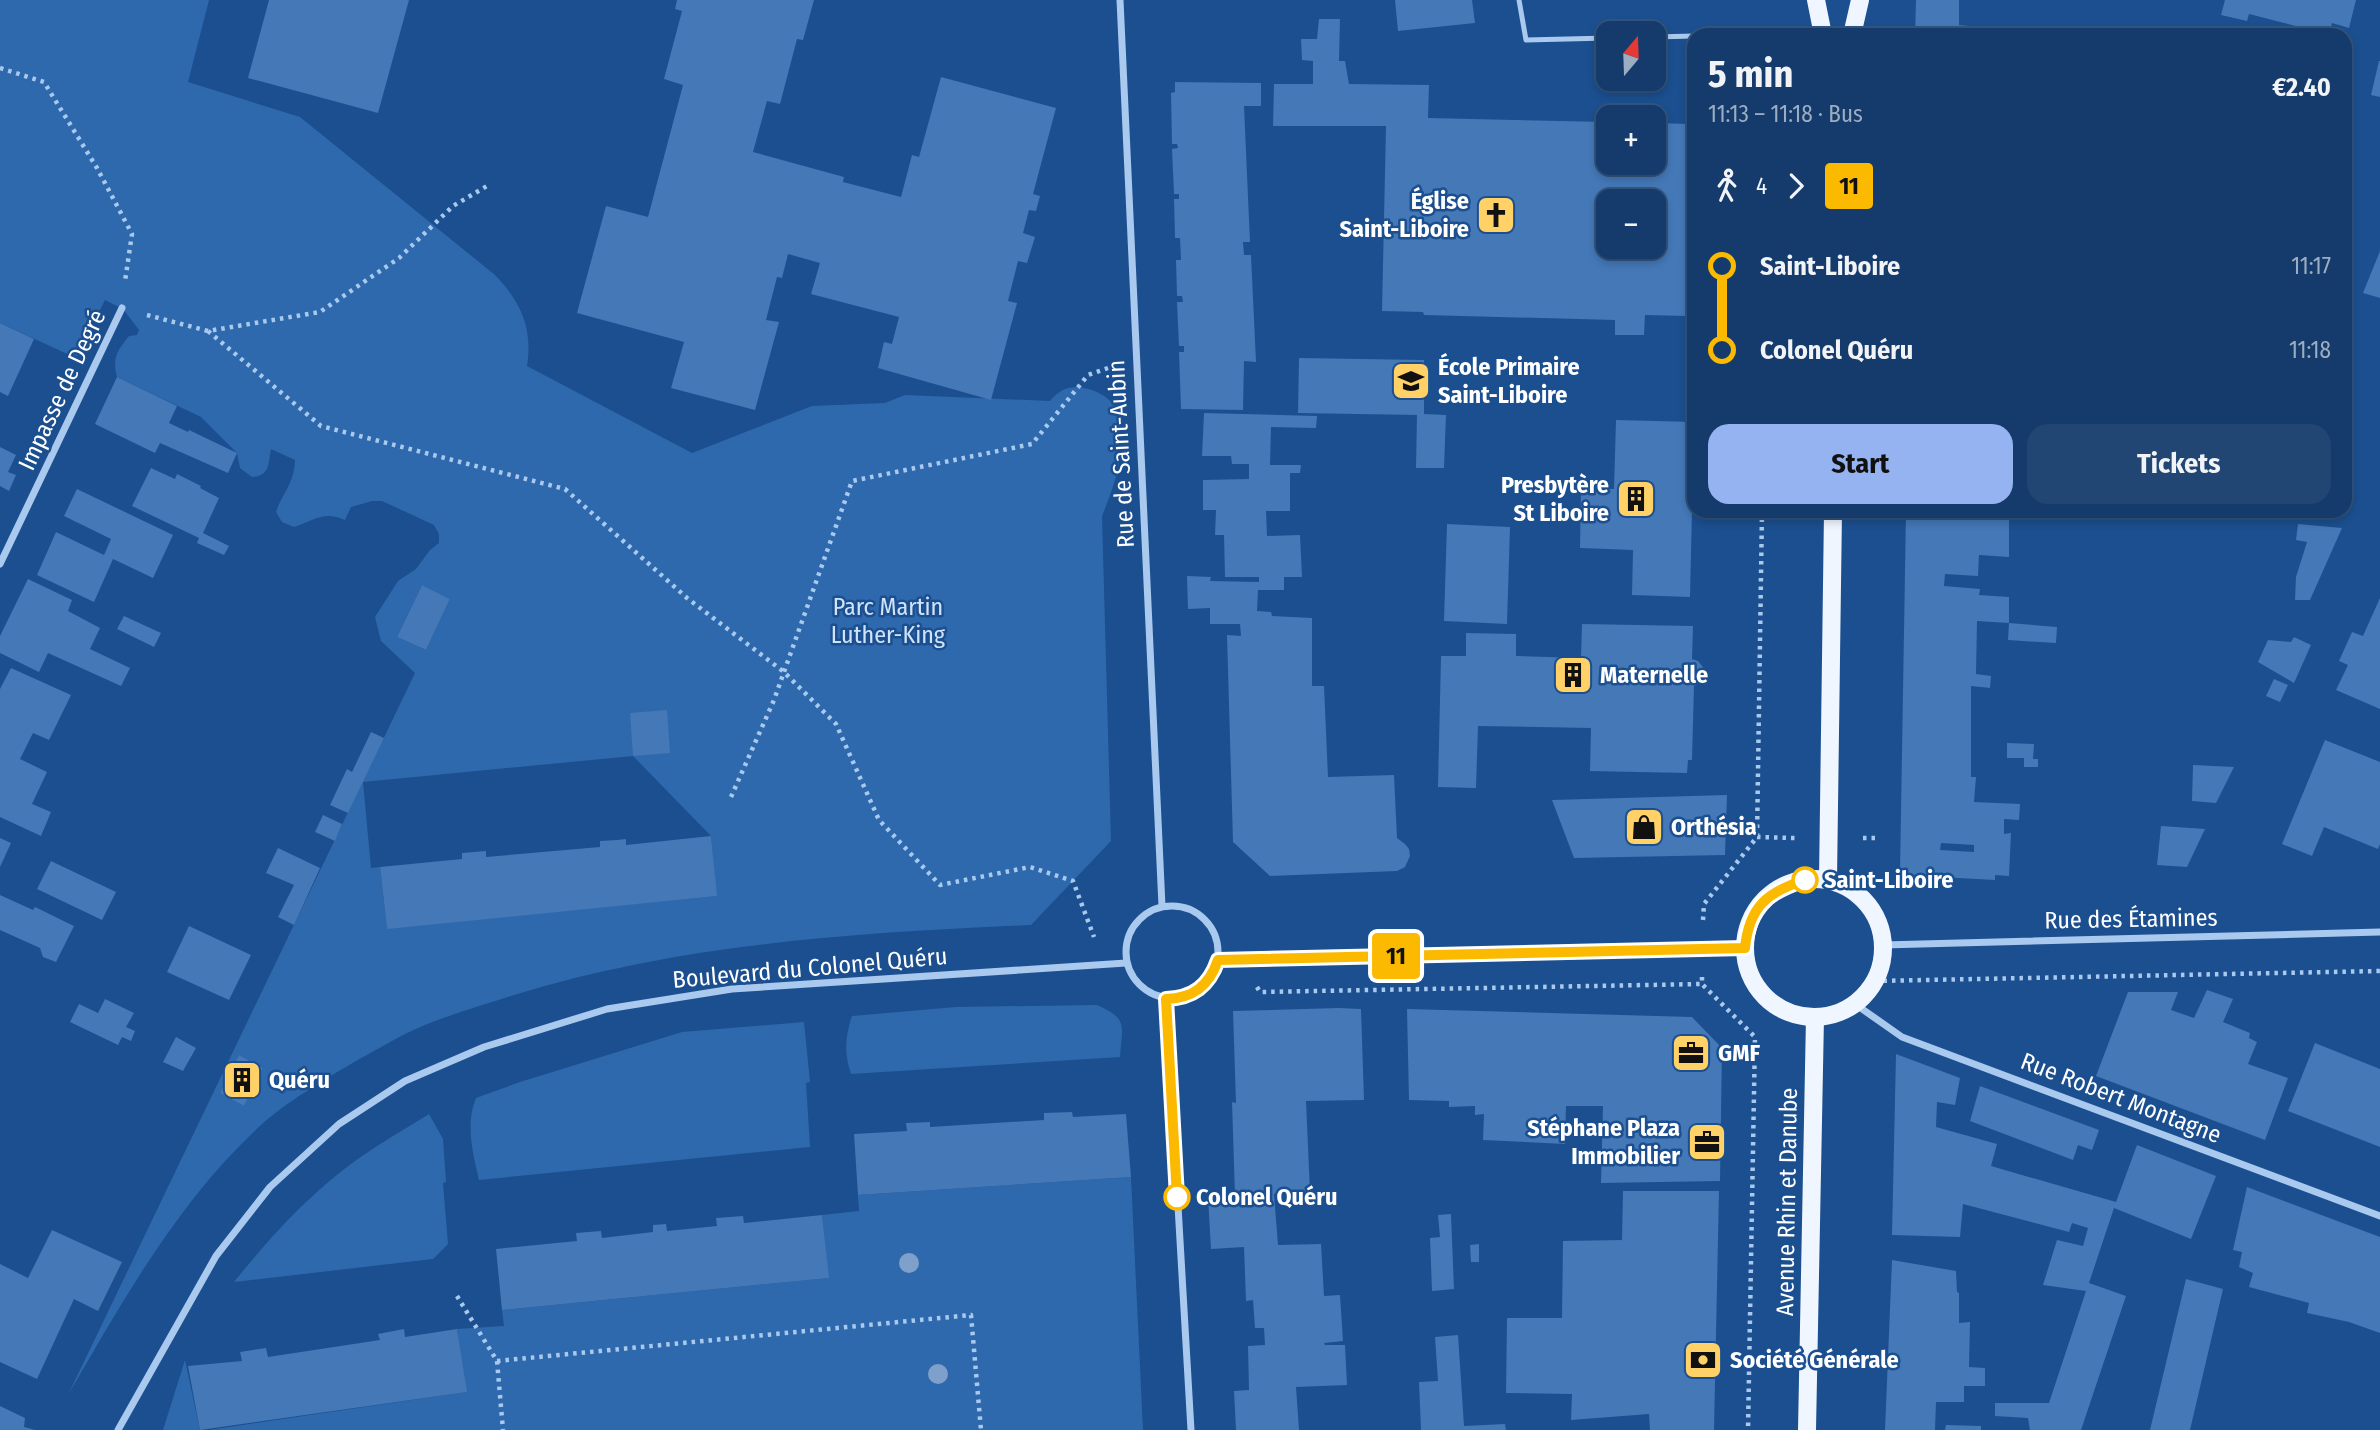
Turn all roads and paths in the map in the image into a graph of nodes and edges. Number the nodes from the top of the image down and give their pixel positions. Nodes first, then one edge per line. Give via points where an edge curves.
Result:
1 (1120, 0) edge
2 (1519, 0) edge
3 (1816, 0) edge
4 (1860, 0) edge
5 (1822, 28) edge
6 (1854, 28) edge
7 (1687, 36) edge
8 (1666, 37) edge
9 (1596, 38) edge
10 (0, 68) edge
11 (487, 186) dead end
12 (122, 308) junction
13 (208, 331) junction
14 (1136, 359) junction
15 (1762, 518) edge
16 (1833, 518) edge
17 (0, 564) edge
18 (785, 672) junction
19 (731, 797) dead end
20 (1828, 880) junction
21 (1704, 904) dead end
22 (1162, 906) junction
23 (2380, 932) edge
24 (1883, 944) junction
25 (1745, 948) junction
26 (1239, 959) junction
27 (1218, 960) junction
28 (1126, 963) junction
29 (1104, 965) junction
30 (2380, 971) edge
31 (1875, 981) junction
32 (1166, 999) junction
33 (1855, 1004) junction
34 (1815, 1017) junction
35 (2380, 1216) edge
36 (457, 1296) dead end
37 (497, 1361) junction
38 (118, 1430) edge
39 (503, 1430) edge
40 (981, 1430) edge
41 (1191, 1430) edge
42 (1748, 1430) edge
43 (1807, 1430) edge

1 - 14 street, Rue de Saint-Aubin
2 - 9 lane via 1526,40
3 - 5 main road
4 - 6 main road
7 - 8 lane
10 - 12 path via 44,82 132,234
11 - 13 path via 453,206 399,258 320,312
12 - 13 path
12 - 17 street, Impasse de Degré
13 - 18 path via 321,426 565,489 687,598
14 - 18 path via 1088,375 1032,444 852,481
14 - 22 street, Rue de Saint-Aubin
15 - 21 path via 1758,837
16 - 20 main road
18 - 19 path
18 - 29 path via 836,724 879,820 940,885 1030,867 1073,881
20 - 24 main road via 1864,901 1877,919
20 - 25 main road via 1805,880 1764,900 1751,920
22 - 27 street via 1185,908 1204,918 1216,938
22 - 28 street via 1136,921 1125,948
23 - 24 street, Rue des Étamines
24 - 31 main road
25 - 26 street
25 - 34 main road via 1756,986 1772,1003 1793,1014
26 - 27 street
26 - 42 path via 1260,992 1702,984 1755,1037
27 - 32 street via 1205,985 1194,994
28 - 29 street, Boulevard du Colonel Quéru
28 - 32 street via 1145,990
29 - 38 street, Boulevard du Colonel Quéru via 732,989 607,1009 484,1048 405,1081 340,1124 270,1186 216,1256
30 - 31 path
31 - 33 main road
32 - 41 street
33 - 34 main road
33 - 35 street, Rue Robert Montagne via 1902,1037
34 - 43 main road, Avenue Rhin et Danube
36 - 37 path
37 - 39 path
37 - 40 path via 971,1315

